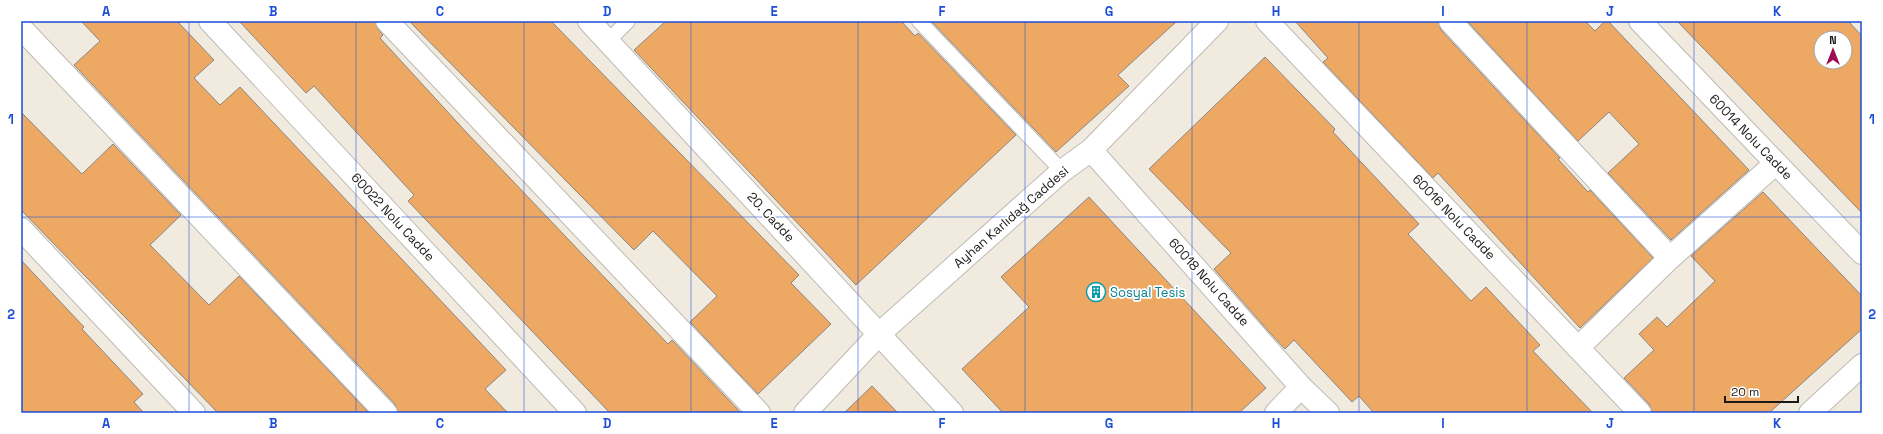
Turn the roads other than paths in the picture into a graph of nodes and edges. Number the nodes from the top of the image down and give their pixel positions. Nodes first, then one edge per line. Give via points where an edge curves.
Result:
1 (210, 21) edge
2 (387, 21) edge
3 (589, 21) edge
4 (628, 21) edge
5 (919, 21) edge
6 (1217, 21) edge
7 (1267, 21) edge
8 (1450, 21) edge
9 (1640, 21) edge
10 (21, 28) edge
11 (608, 40) junction
12 (1091, 150) junction
13 (1776, 163) junction
14 (1062, 171) junction
15 (21, 229) edge
16 (1862, 253) edge
17 (1670, 258) junction
18 (878, 334) junction
19 (1578, 348) junction
20 (1862, 365) edge
21 (1301, 387) junction
22 (194, 413) edge
23 (386, 413) edge
24 (575, 413) edge
25 (759, 413) edge
26 (805, 413) edge
27 (952, 413) edge
28 (1276, 413) edge
29 (1328, 413) edge
30 (1640, 413) edge
31 (1811, 413) edge

1 - 24 street, 60022 Nolu Cadde
2 - 25 street
3 - 11 street, 20. Cadde
4 - 11 lane
5 - 14 lane
6 - 12 street, Ayhan Karlıdağ Caddesi
7 - 19 street, 60016 Nolu Cadde
8 - 17 street
9 - 13 street, 60014 Nolu Cadde
10 - 23 street
11 - 18 street, 20. Cadde
12 - 14 street, Ayhan Karlıdağ Caddesi
12 - 21 street, 60018 Nolu Cadde
13 - 16 street, 60014 Nolu Cadde
13 - 17 street
14 - 18 street, Ayhan Karlıdağ Caddesi
15 - 22 street
17 - 19 street
18 - 26 street, Ayhan Karlıdağ Caddesi
18 - 27 street, 20. Cadde
19 - 30 street, 60016 Nolu Cadde
20 - 31 street
21 - 28 street
21 - 29 street, 60018 Nolu Cadde

